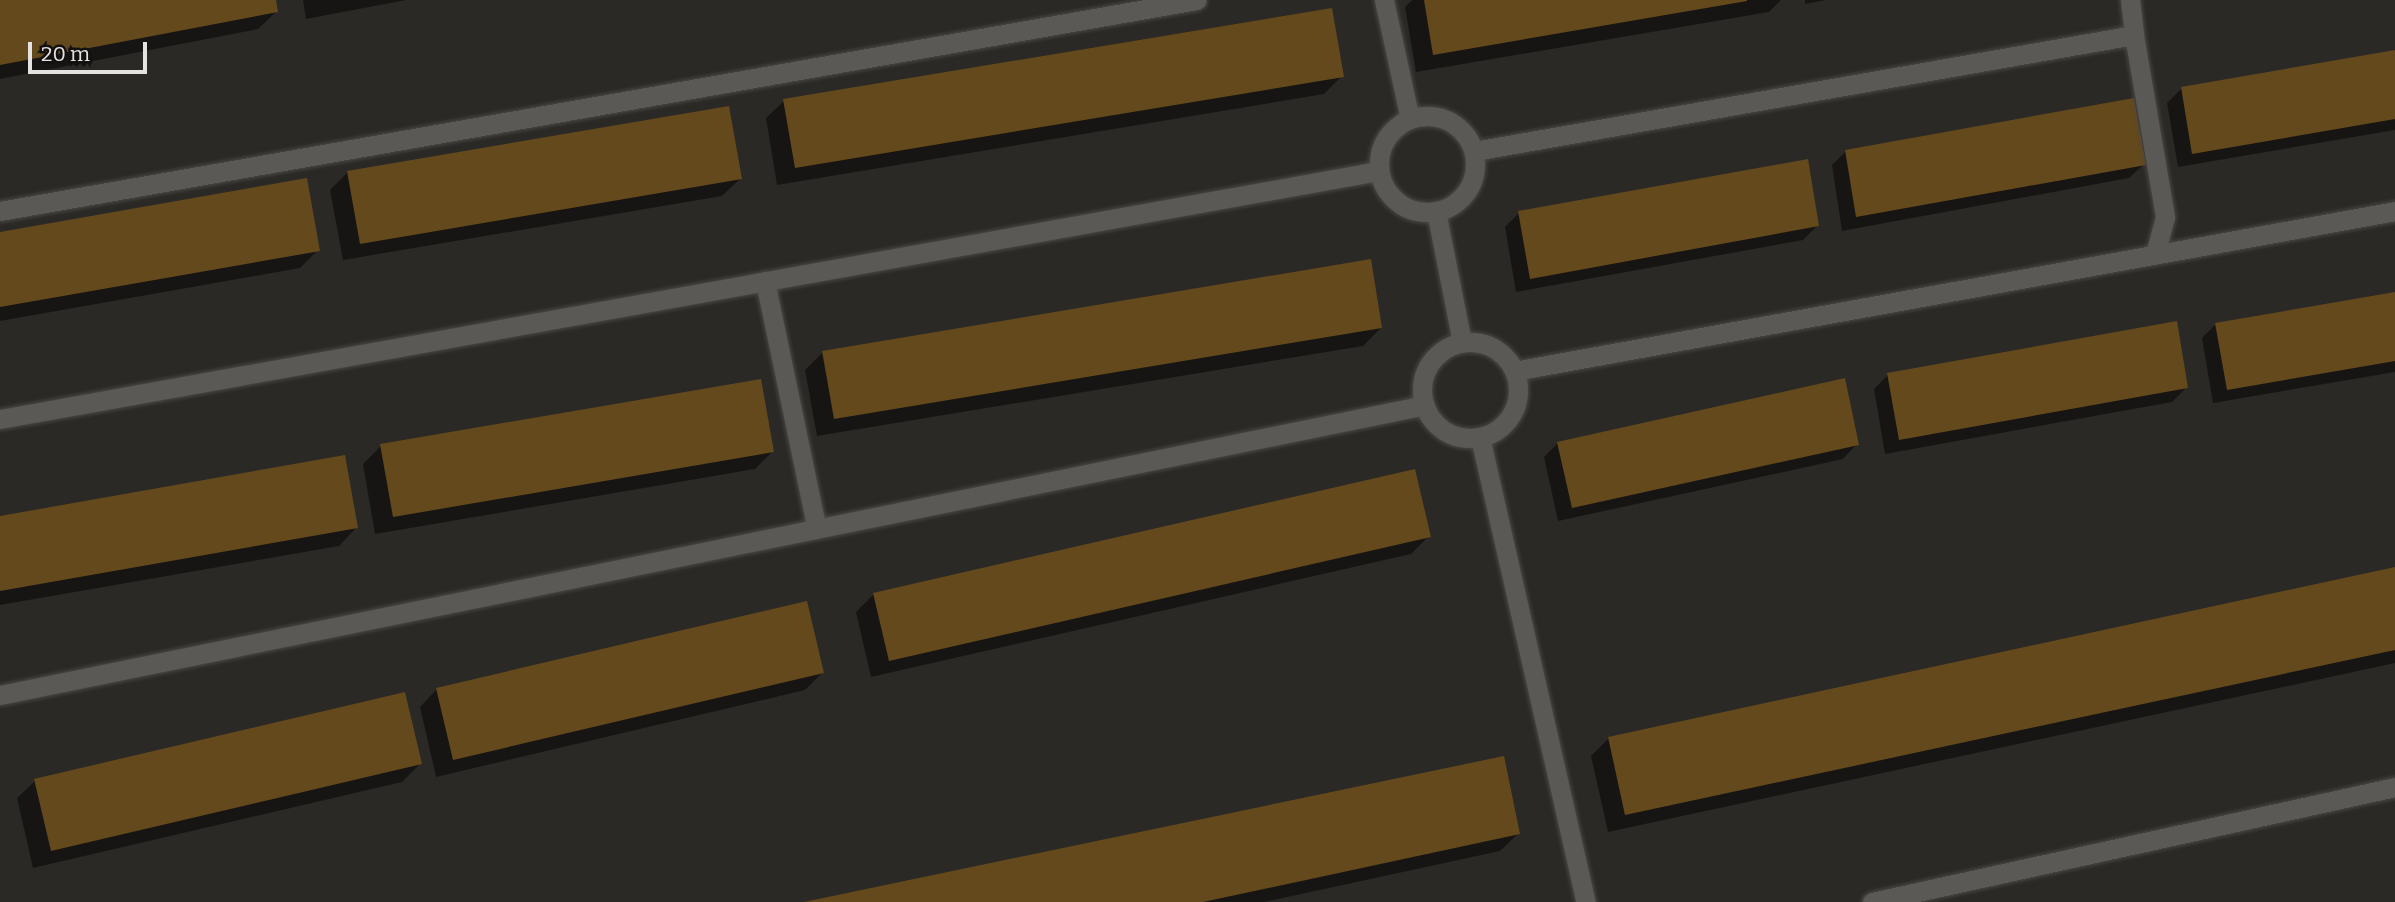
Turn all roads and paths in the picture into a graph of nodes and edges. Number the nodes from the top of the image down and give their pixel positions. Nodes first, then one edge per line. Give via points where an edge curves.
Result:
1 (1196, 0) edge
2 (1384, 0) edge
3 (2130, 0) edge
4 (2134, 35) junction
5 (1410, 119) junction
6 (1474, 151) junction
7 (1379, 171) junction
8 (0, 211) edge
9 (1436, 211) junction
10 (2395, 211) edge
11 (2155, 254) junction
12 (765, 281) junction
13 (1462, 342) junction
14 (1514, 370) junction
15 (1425, 405) junction
16 (0, 419) edge
17 (1480, 437) junction
18 (817, 529) junction
19 (0, 695) edge
20 (2395, 787) edge
21 (1586, 902) edge
22 (1872, 902) edge

1 - 8 street
2 - 5 street
3 - 4 street
4 - 6 street
4 - 11 street via 2165,217
5 - 6 street via 1441,118 1467,136
5 - 7 street via 1385,140
6 - 9 street via 1476,164 1468,189 1449,207
7 - 9 street via 1393,199 1421,212
7 - 12 street
9 - 13 street
10 - 11 street
11 - 14 street
12 - 16 street
12 - 18 street
13 - 14 street via 1498,350
13 - 15 street via 1430,361 1423,378
14 - 17 street via 1518,390 1511,416 1500,428
15 - 17 street via 1438,426 1452,435
15 - 18 street
17 - 21 street
18 - 19 street
20 - 22 street

